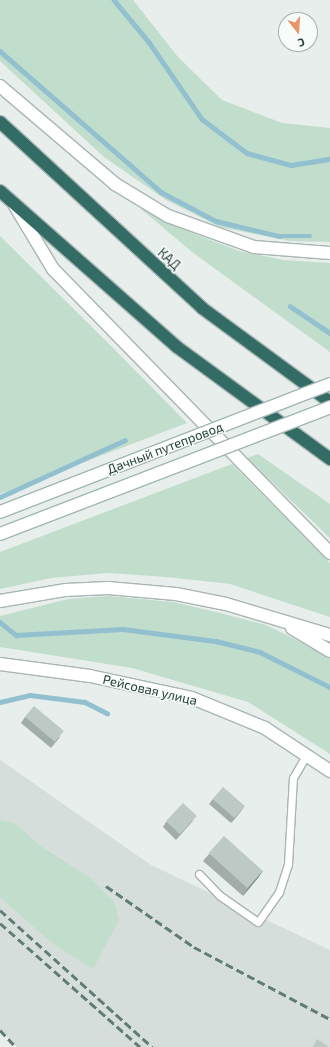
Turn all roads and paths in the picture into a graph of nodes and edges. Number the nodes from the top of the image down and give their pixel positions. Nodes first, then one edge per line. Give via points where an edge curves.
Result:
1 (0, 86) edge
2 (0, 122) edge
3 (0, 191) edge
4 (13, 203) junction
5 (330, 254) edge
6 (330, 384) edge
7 (330, 402) edge
8 (330, 407) edge
9 (330, 459) edge
10 (0, 512) edge
11 (0, 534) edge
12 (330, 553) edge
13 (0, 601) edge
14 (272, 616) junction
15 (330, 636) edge
16 (330, 651) edge
17 (0, 664) edge
18 (307, 754) junction
19 (330, 771) edge
20 (199, 874) dead end

1 - 5 main road via 115,184 168,216 254,247
2 - 7 highway, КАД via 202,308
3 - 4 highway
4 - 9 highway via 178,347
4 - 12 main road via 53,269
6 - 10 main road, Дачный путепровод, bridge
8 - 11 main road, Дачный путепровод, bridge
13 - 14 main road via 66,590 108,588 176,594
14 - 15 main road
14 - 16 main road
17 - 18 main road, Рейсовая улица via 104,679 192,698 252,722
18 - 19 main road, Рейсовая улица
18 - 20 lane via 294,778 288,864 279,892 258,922 219,895

